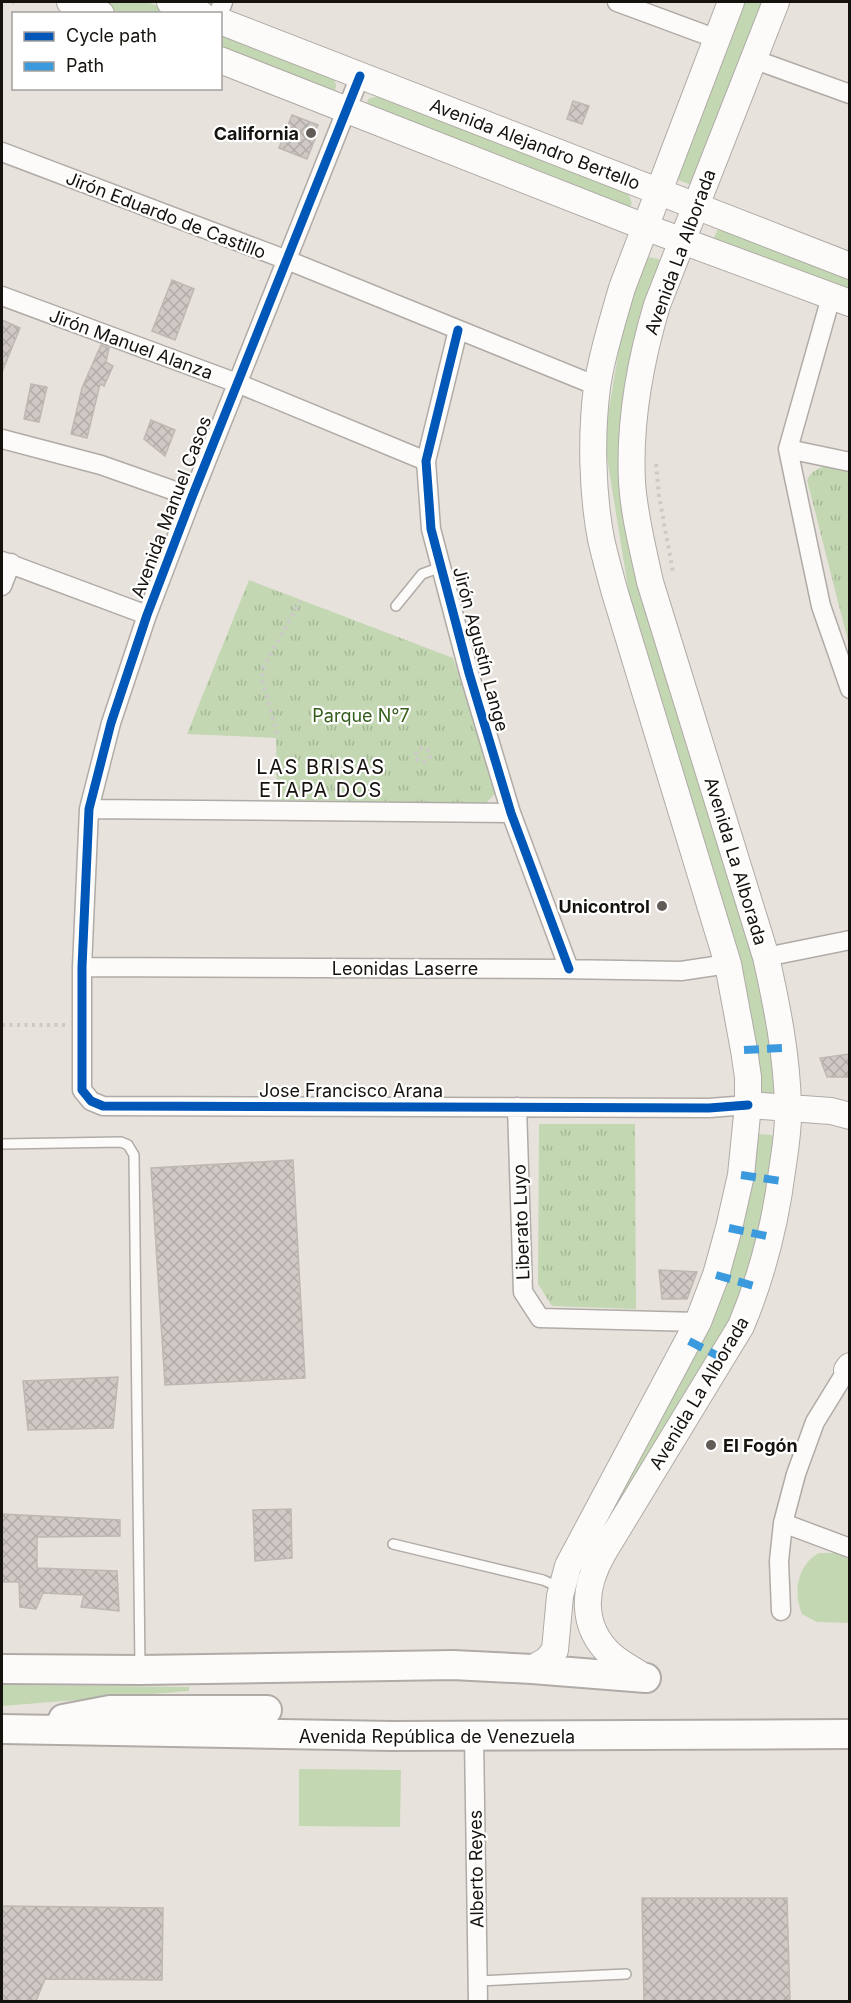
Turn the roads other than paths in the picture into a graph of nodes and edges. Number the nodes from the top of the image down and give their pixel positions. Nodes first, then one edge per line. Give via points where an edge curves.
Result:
1 (70, 2) edge
2 (170, 2) edge
3 (617, 2) edge
4 (731, 2) edge
5 (776, 2) edge
6 (95, 12) edge
7 (196, 12) edge
8 (222, 22) edge
9 (717, 39) junction
10 (753, 59) junction
11 (222, 61) edge
12 (360, 76) junction
13 (849, 94) edge
14 (346, 110) junction
15 (2, 152) edge
16 (659, 192) junction
17 (696, 207) junction
18 (645, 227) junction
19 (682, 241) junction
20 (287, 260) junction
21 (849, 266) edge
22 (2, 296) edge
23 (840, 300) edge
24 (458, 330) junction
25 (237, 383) junction
26 (597, 386) junction
27 (2, 438) edge
28 (788, 449) junction
29 (426, 462) junction
30 (849, 462) edge
31 (192, 497) junction
32 (6, 562) edge
33 (441, 567) junction
34 (2, 586) edge
35 (396, 606) dead end
36 (147, 615) junction
37 (849, 689) edge
38 (89, 809) junction
39 (511, 813) junction
40 (849, 940) edge
41 (766, 957) junction
42 (728, 964) junction
43 (82, 967) junction
44 (569, 969) junction
45 (748, 1105) junction
46 (517, 1107) junction
47 (788, 1107) junction
48 (849, 1116) edge
49 (2, 1144) edge
50 (698, 1322) junction
51 (849, 1369) edge
52 (783, 1523) junction
53 (393, 1544) dead end
54 (849, 1548) edge
55 (562, 1588) junction
56 (781, 1611) dead end
57 (309, 1667) junction
58 (2, 1669) edge
59 (200, 1669) junction
60 (532, 1669) junction
61 (140, 1670) junction
62 (646, 1678) joint
63 (201, 1709) junction
64 (267, 1710) junction
65 (13, 1729) edge
66 (849, 1734) edge
67 (283, 1735) junction
68 (474, 1737) junction
69 (626, 1974) dead end
70 (478, 1981) junction
71 (478, 2001) edge

1 - 6 main road
2 - 7 main road
3 - 9 street
4 - 9 main road, Avenida La Alborada
5 - 10 main road, Avenida La Alborada
8 - 12 main road, Avenida Alejandro Bertello
9 - 16 main road, Avenida La Alborada
10 - 13 street
10 - 17 main road, Avenida La Alborada
11 - 14 main road, Avenida Alejandro Bertello
12 - 14 street, Avenida Manuel Casos
12 - 16 main road, Avenida Alejandro Bertello
14 - 18 main road, Avenida Alejandro Bertello
14 - 20 street, Avenida Manuel Casos
15 - 20 street, Jirón Eduardo de Castillo
16 - 17 main road, Avenida Alejandro Bertello
16 - 18 main road, Avenida La Alborada
17 - 19 main road, Avenida La Alborada
17 - 21 main road, Avenida Alejandro Bertello
18 - 19 main road, Avenida Alejandro Bertello
18 - 26 main road, Avenida La Alborada via 622,288
19 - 23 main road, Avenida Alejandro Bertello
19 - 41 main road, Avenida La Alborada via 646,342 634,425 632,482 650,582
20 - 24 street, Jirón Eduardo de Castillo
20 - 25 street, Avenida Manuel Casos
22 - 25 street, Jirón Manuel Alanza
23 - 28 street
24 - 26 street, Jirón Eduardo de Castillo
24 - 29 street, Jirón Agustín Lange
25 - 29 street, Jirón Manuel Alanza
25 - 31 street, Avenida Manuel Casos
26 - 42 main road, Avenida La Alborada via 594,446 601,537
27 - 31 street via 102,465
28 - 30 street
28 - 37 street via 821,606
29 - 33 street, Jirón Agustín Lange via 431,529
31 - 36 street, Avenida Manuel Casos
32 - 34 street
32 - 36 street
33 - 35 lane via 422,574
33 - 39 street, Jirón Agustín Lange
36 - 38 street, Avenida Manuel Casos via 111,723
38 - 39 street
38 - 43 street, Avenida Manuel Casos
39 - 44 street, Jirón Agustín Lange
40 - 41 street
41 - 47 main road, Avenida La Alborada via 781,1037
42 - 44 street, Leonidas Laserre via 681,971
42 - 45 main road, Avenida La Alborada via 748,1077
43 - 44 street, Leonidas Laserre
43 - 46 street, Jose Francisco Arana via 82,1090 91,1101 103,1106
45 - 46 street, Jose Francisco Arana
45 - 47 main road, Jose Francisco Arana
45 - 50 main road, Avenida La Alborada via 741,1175 729,1228
46 - 50 street, Liberato Luyo via 523,1292 540,1318
47 - 48 main road, Jose Francisco Arana
47 - 62 main road, Avenida La Alborada via 787,1143 775,1220 757,1287 741,1326 590,1580 586,1607 594,1633 611,1655
49 - 61 lane via 121,1142 134,1155
50 - 55 main road, Avenida La Alborada via 568,1566
51 - 52 street via 815,1422
52 - 54 street
52 - 56 street via 779,1561
53 - 55 lane
55 - 60 main road, Avenida La Alborada via 555,1650
57 - 59 main road
57 - 60 main road via 453,1665
57 - 64 main road via 272,1692
58 - 61 main road
59 - 61 main road
59 - 63 main road via 215,1681 217,1689 215,1698
60 - 62 main road
63 - 64 main road, Avenida República de Venezuela
63 - 65 main road, Avenida República de Venezuela via 110,1710
64 - 67 main road via 271,1723
65 - 67 main road, Avenida República de Venezuela
66 - 68 main road, Avenida República de Venezuela
67 - 68 main road, Avenida República de Venezuela
68 - 70 street, Alberto Reyes
69 - 70 lane
70 - 71 street, Alberto Reyes

